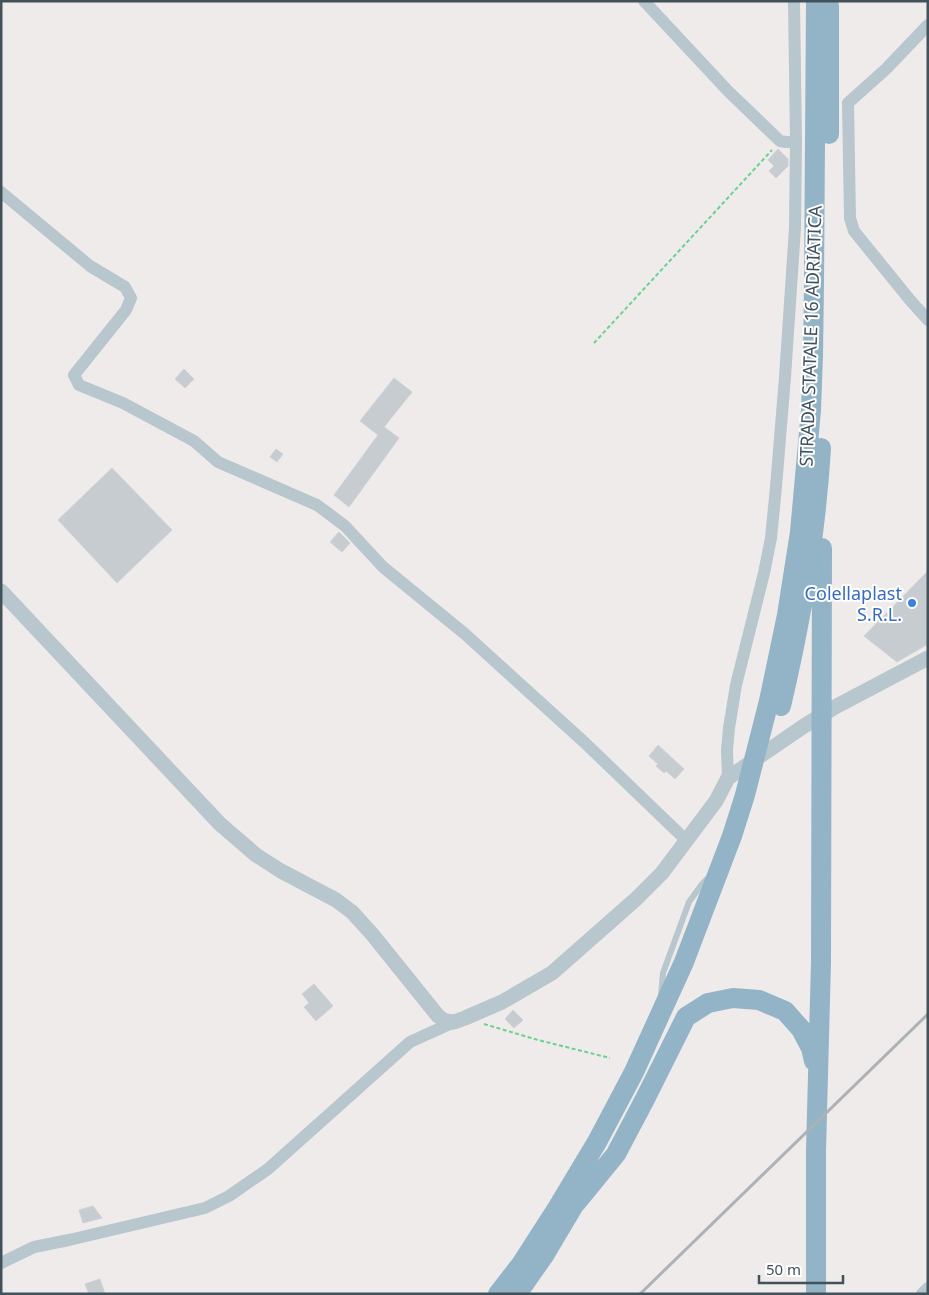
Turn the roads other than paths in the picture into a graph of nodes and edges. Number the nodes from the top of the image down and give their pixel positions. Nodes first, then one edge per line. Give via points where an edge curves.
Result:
1 (644, 1) edge
2 (794, 1) edge
3 (816, 1) edge
4 (829, 1) edge
5 (928, 25) edge
6 (796, 142) junction
7 (1, 192) edge
8 (928, 320) edge
9 (821, 457) junction
10 (1, 591) edge
11 (928, 658) edge
12 (828, 705) junction
13 (728, 778) junction
14 (687, 841) junction
15 (459, 1020) junction
16 (817, 1111) junction
17 (576, 1203) junction
18 (1, 1263) edge
19 (928, 1288) edge
20 (498, 1294) edge
21 (516, 1294) edge
22 (816, 1294) edge
23 (922, 1294) edge

1 - 6 street via 780,141
2 - 6 street
3 - 20 highway, STRADA STATALE 16 ADRIATICA via 813,355 809,438 800,532 769,701 745,795 722,865 661,1013 597,1142 532,1247
4 - 9 highway, STRADA STATALE 16 ADRIATICA via 826,363
5 - 8 street via 848,103 850,218 854,231
6 - 13 street via 793,269 771,538 736,685 728,743
7 - 14 street via 90,266 125,287 131,298 126,310 74,375 79,385 123,403 194,441 218,462 317,505 345,526 383,567 465,634
9 - 12 highway
9 - 17 highway, STRADA STATALE 16 ADRIATICA via 802,609 755,809 730,884 692,979 639,1091
10 - 15 street via 220,824 281,871 352,912 438,1016 445,1021
11 - 12 street
12 - 13 street via 804,726
12 - 16 highway via 821,733
13 - 14 street
14 - 15 street via 636,899 552,974 502,1002
15 - 18 street via 410,1042 268,1169 229,1196 205,1208 34,1247
16 - 17 highway via 811,1048 801,1029 785,1011 759,1000 733,998 708,1003 686,1017 616,1154
16 - 22 highway
17 - 21 highway, STRADA STATALE 16 ADRIATICA
19 - 23 street

